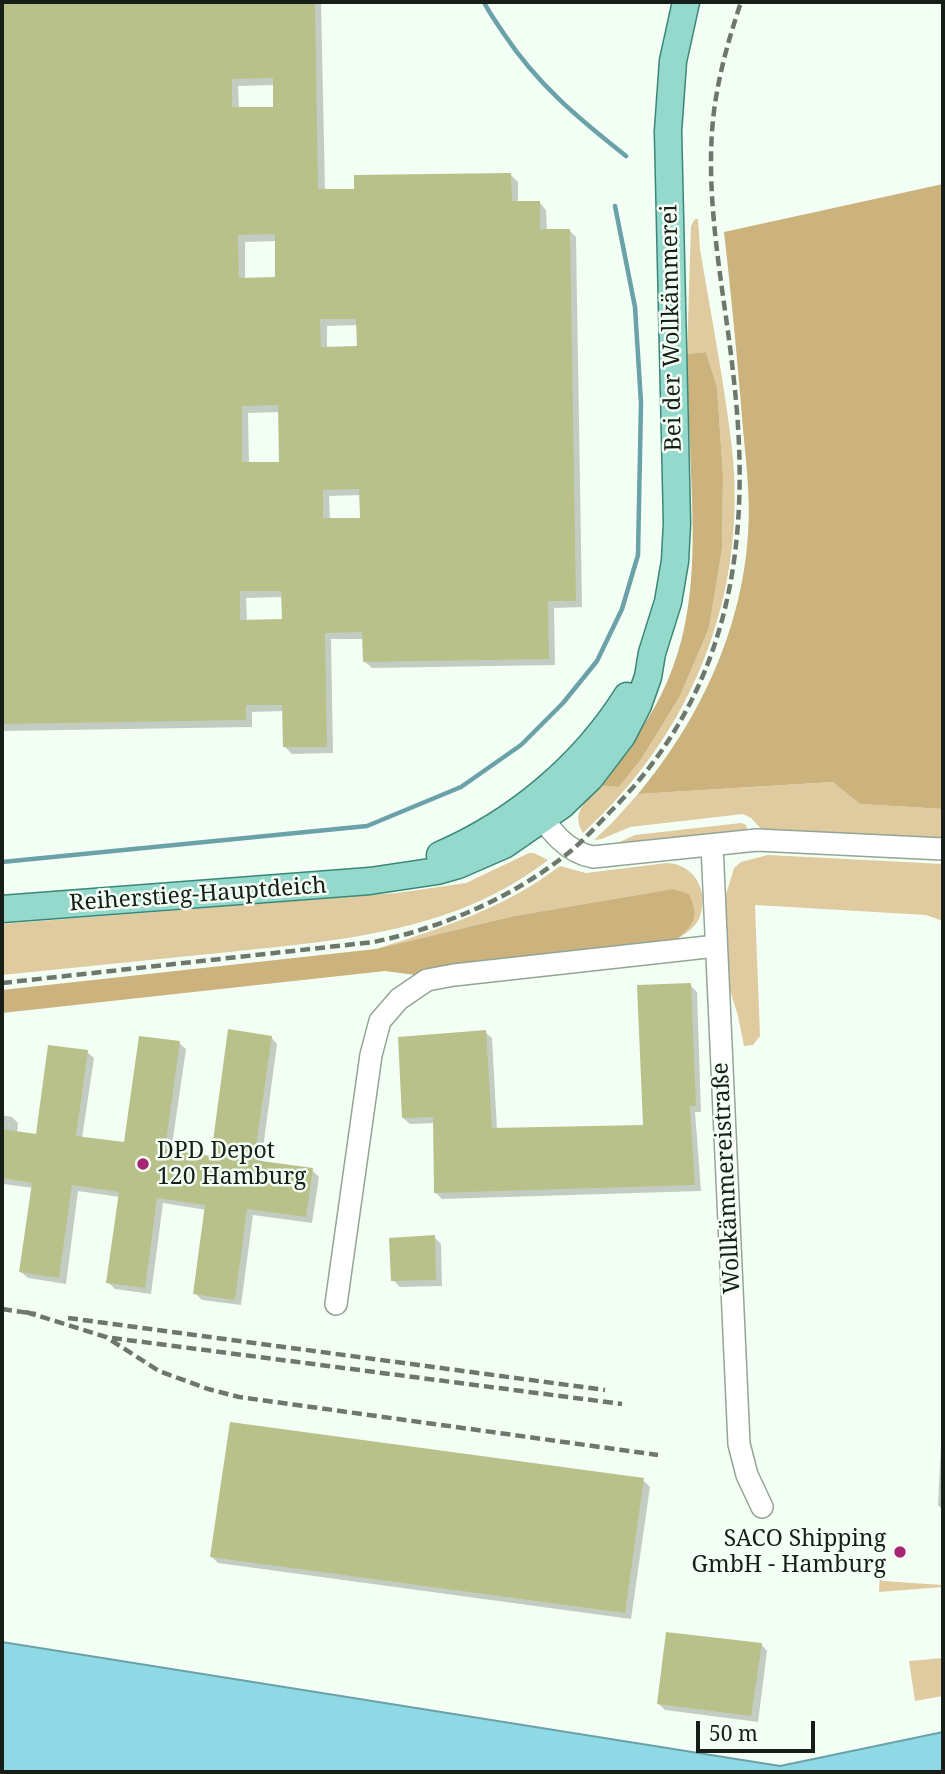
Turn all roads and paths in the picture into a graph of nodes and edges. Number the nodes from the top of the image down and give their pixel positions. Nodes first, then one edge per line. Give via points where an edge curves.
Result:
1 (686, 2) edge
2 (536, 811) junction
3 (712, 845) junction
4 (943, 849) edge
5 (394, 876) joint
6 (2, 909) edge
7 (716, 946) junction
8 (336, 1304) dead end
9 (762, 1507) dead end

1 - 2 main road, Bei der Wollkämmerei via 673,61 668,131 676,548 670,590 648,677 622,736 562,805
2 - 3 street via 572,850 593,857
2 - 5 main road, Bei der Wollkämmerei via 504,845 437,871
3 - 4 street via 757,840
3 - 7 street, Wollkämmereistraße
5 - 6 main road, Reiherstieg-Hauptdeich via 347,884
7 - 8 street via 454,975 427,980 399,999 380,1021 371,1055
7 - 9 street, Wollkämmereistraße via 739,1444

